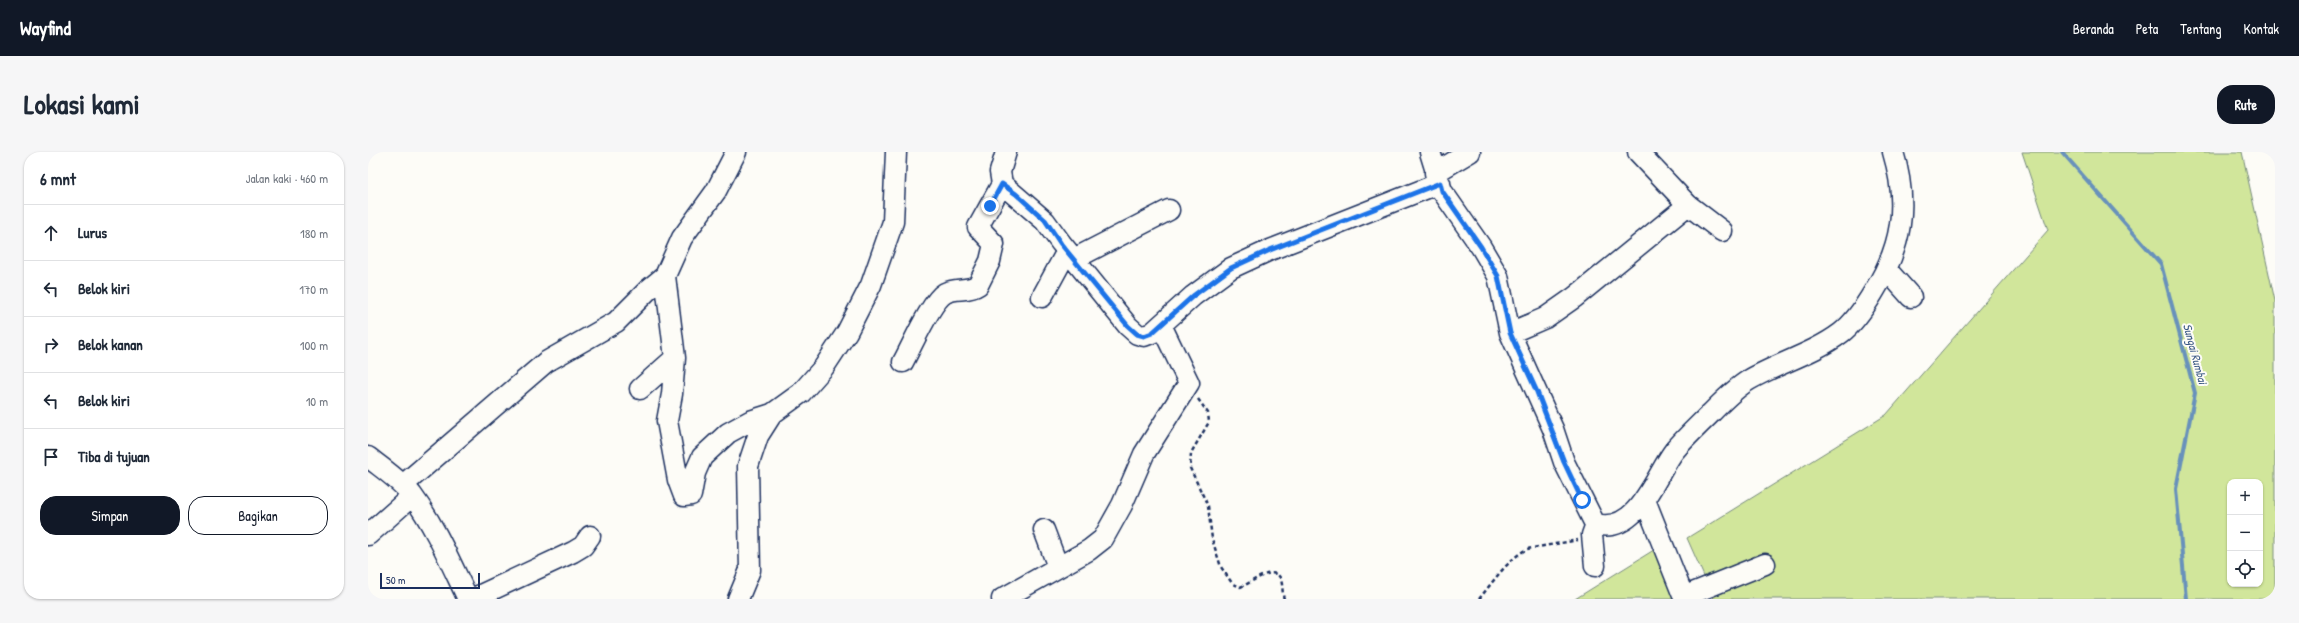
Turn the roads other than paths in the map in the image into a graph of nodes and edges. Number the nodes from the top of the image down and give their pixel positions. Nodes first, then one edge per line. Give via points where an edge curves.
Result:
1 (736, 152) edge
2 (896, 152) edge
3 (1006, 152) edge
4 (1430, 152) edge
5 (1470, 152) edge
6 (1638, 152) edge
7 (1893, 152) edge
8 (1437, 178) junction
9 (1002, 184) junction
10 (1688, 205) junction
11 (1169, 210) dead end
12 (1722, 231) dead end
13 (1070, 255) junction
14 (1887, 270) junction
15 (665, 276) junction
16 (1042, 297) dead end
17 (1911, 297) dead end
18 (1161, 325) junction
19 (1510, 333) junction
20 (675, 358) junction
21 (903, 362) dead end
22 (640, 389) dead end
23 (772, 414) junction
24 (368, 456) edge
25 (407, 490) junction
26 (1645, 500) junction
27 (1594, 529) junction
28 (1044, 530) dead end
29 (368, 535) edge
30 (590, 536) dead end
31 (1765, 564) dead end
32 (1595, 566) dead end
33 (1058, 567) junction
34 (468, 599) edge
35 (472, 599) edge
36 (738, 599) edge
37 (1002, 599) edge

1 - 15 street via 716,191 682,238
2 - 23 street via 893,222 871,285 824,367 801,393
3 - 9 street via 1000,172
4 - 8 street
5 - 8 street
6 - 10 street
7 - 14 street via 1900,174 1901,220 1897,242
8 - 18 street via 1231,268 1193,296
8 - 19 street via 1442,191 1498,276
9 - 13 street via 1045,220
9 - 21 street via 978,227 994,244 990,260 978,285 967,289 954,289 937,299
10 - 12 street
10 - 19 street via 1575,297 1545,318
11 - 13 street
13 - 16 street
13 - 18 street via 1137,334 1144,336
14 - 17 street
14 - 26 street via 1864,307 1840,333 1750,380 1732,393 1675,450
15 - 20 street
15 - 25 street via 616,322 546,362
18 - 33 street via 1189,384 1144,454 1122,505 1103,539
19 - 27 street
20 - 22 street
20 - 23 street via 667,421 678,480 684,496 691,495 695,473 702,457 728,433 750,421
23 - 36 street via 758,436 748,466 750,570
24 - 25 street
25 - 29 street
25 - 34 street via 434,530
26 - 27 street via 1631,516
26 - 31 street via 1682,592 1688,596
27 - 32 street
28 - 33 street
30 - 35 street via 583,546 573,552
33 - 37 street

